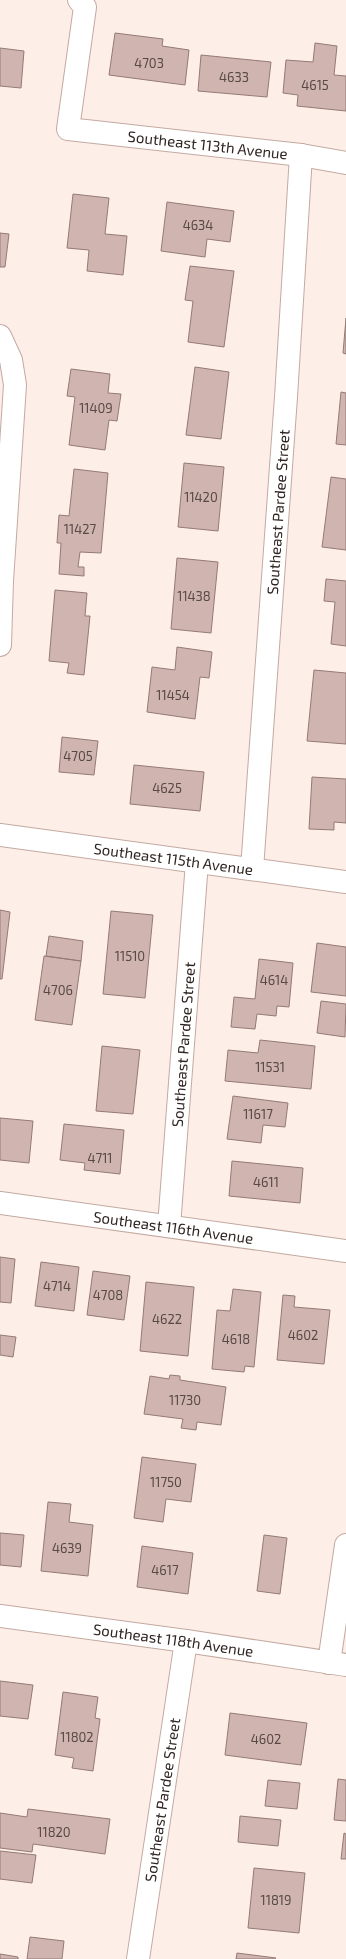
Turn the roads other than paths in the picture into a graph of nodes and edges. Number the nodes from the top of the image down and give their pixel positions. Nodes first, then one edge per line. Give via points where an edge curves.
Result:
1 (79, 0) edge
2 (301, 155) junction
3 (346, 163) edge
4 (0, 336) edge
5 (0, 645) edge
6 (0, 835) edge
7 (197, 862) junction
8 (252, 869) junction
9 (346, 882) edge
10 (0, 1203) edge
11 (169, 1226) junction
12 (346, 1251) edge
13 (346, 1545) edge
14 (0, 1616) edge
15 (186, 1641) junction
16 (338, 1664) edge
17 (138, 1959) edge

1 - 2 street, Southeast 113th Avenue via 85,7 68,129
2 - 3 street, Southeast 113th Avenue
2 - 8 street, Southeast Pardee Street
4 - 5 street via 11,360 15,385
6 - 7 street, Southeast 115th Avenue
7 - 8 street, Southeast 115th Avenue
7 - 11 street, Southeast Pardee Street
8 - 9 street, Southeast 115th Avenue
10 - 11 street, Southeast 116th Avenue
11 - 12 street, Southeast 116th Avenue
13 - 16 street
14 - 15 street, Southeast 118th Avenue
15 - 16 street, Southeast 118th Avenue
15 - 17 street, Southeast Pardee Street

